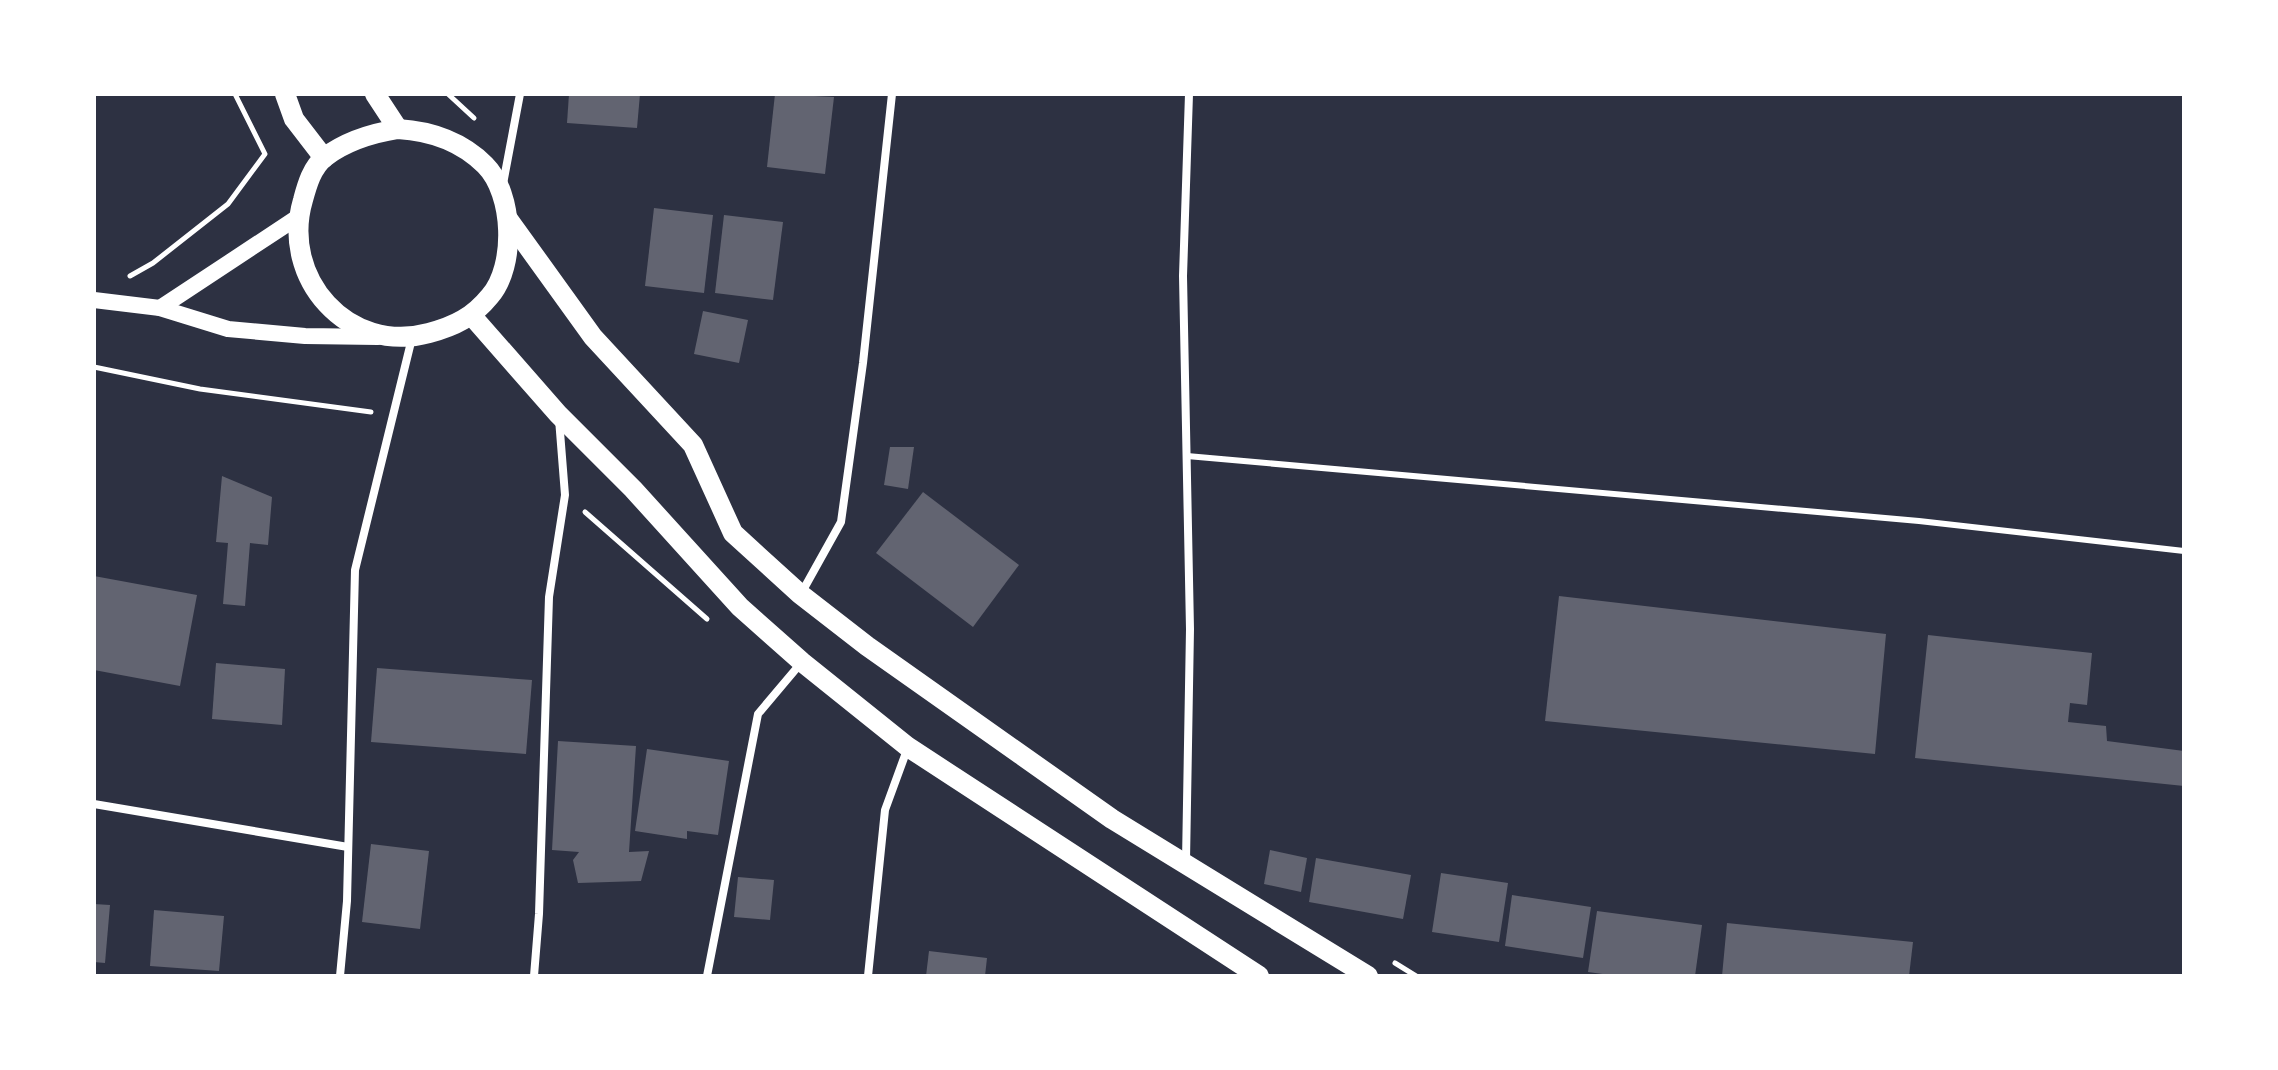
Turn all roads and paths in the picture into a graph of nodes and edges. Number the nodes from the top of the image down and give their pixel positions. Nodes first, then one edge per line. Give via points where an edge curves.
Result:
1 (235, 94) edge
2 (285, 94) edge
3 (375, 94) edge
4 (520, 94) edge
5 (892, 94) edge
6 (1189, 94) edge
7 (398, 129) junction
8 (324, 158) junction
9 (500, 194) junction
10 (298, 217) junction
11 (508, 219) junction
12 (124, 280) dead end
13 (94, 300) edge
14 (160, 308) junction
15 (472, 316) junction
16 (412, 338) junction
17 (94, 367) edge
18 (558, 414) junction
19 (392, 416) junction
20 (1187, 456) junction
21 (565, 495) junction
22 (2184, 551) edge
23 (800, 594) junction
24 (714, 625) dead end
25 (802, 662) junction
26 (908, 747) junction
27 (94, 804) edge
28 (348, 847) junction
29 (1186, 864) junction
30 (1392, 961) dead end
31 (340, 976) edge
32 (534, 976) edge
33 (707, 976) edge
34 (868, 976) edge
35 (1259, 976) edge
36 (1368, 976) edge
37 (1416, 976) edge

1 - 12 path via 265,154 228,204
2 - 8 main road via 294,119
3 - 7 main road
4 - 9 street
5 - 23 street via 841,522
6 - 20 street via 1183,276
7 - 8 main road via 370,134
7 - 9 main road via 448,139 470,153 488,167
8 - 10 main road via 313,171
9 - 11 main road
10 - 14 main road
10 - 16 main road via 298,249 308,279 327,305 351,324 381,335
11 - 15 main road via 504,270 493,293
11 - 23 main road via 593,337 693,445 733,533
13 - 14 main road
14 - 16 main road via 228,329
15 - 16 main road via 451,328
15 - 18 main road
16 - 19 street
17 - 19 path via 200,389
18 - 21 street
18 - 25 main road via 740,607
19 - 28 street via 355,570
20 - 22 lane via 1919,521
20 - 29 street
21 - 24 path
21 - 32 street via 549,597
23 - 29 main road via 1112,819
25 - 26 main road
25 - 33 street via 758,714
26 - 34 street via 885,810
26 - 35 main road
27 - 28 street
28 - 31 street
29 - 36 main road
30 - 37 path

